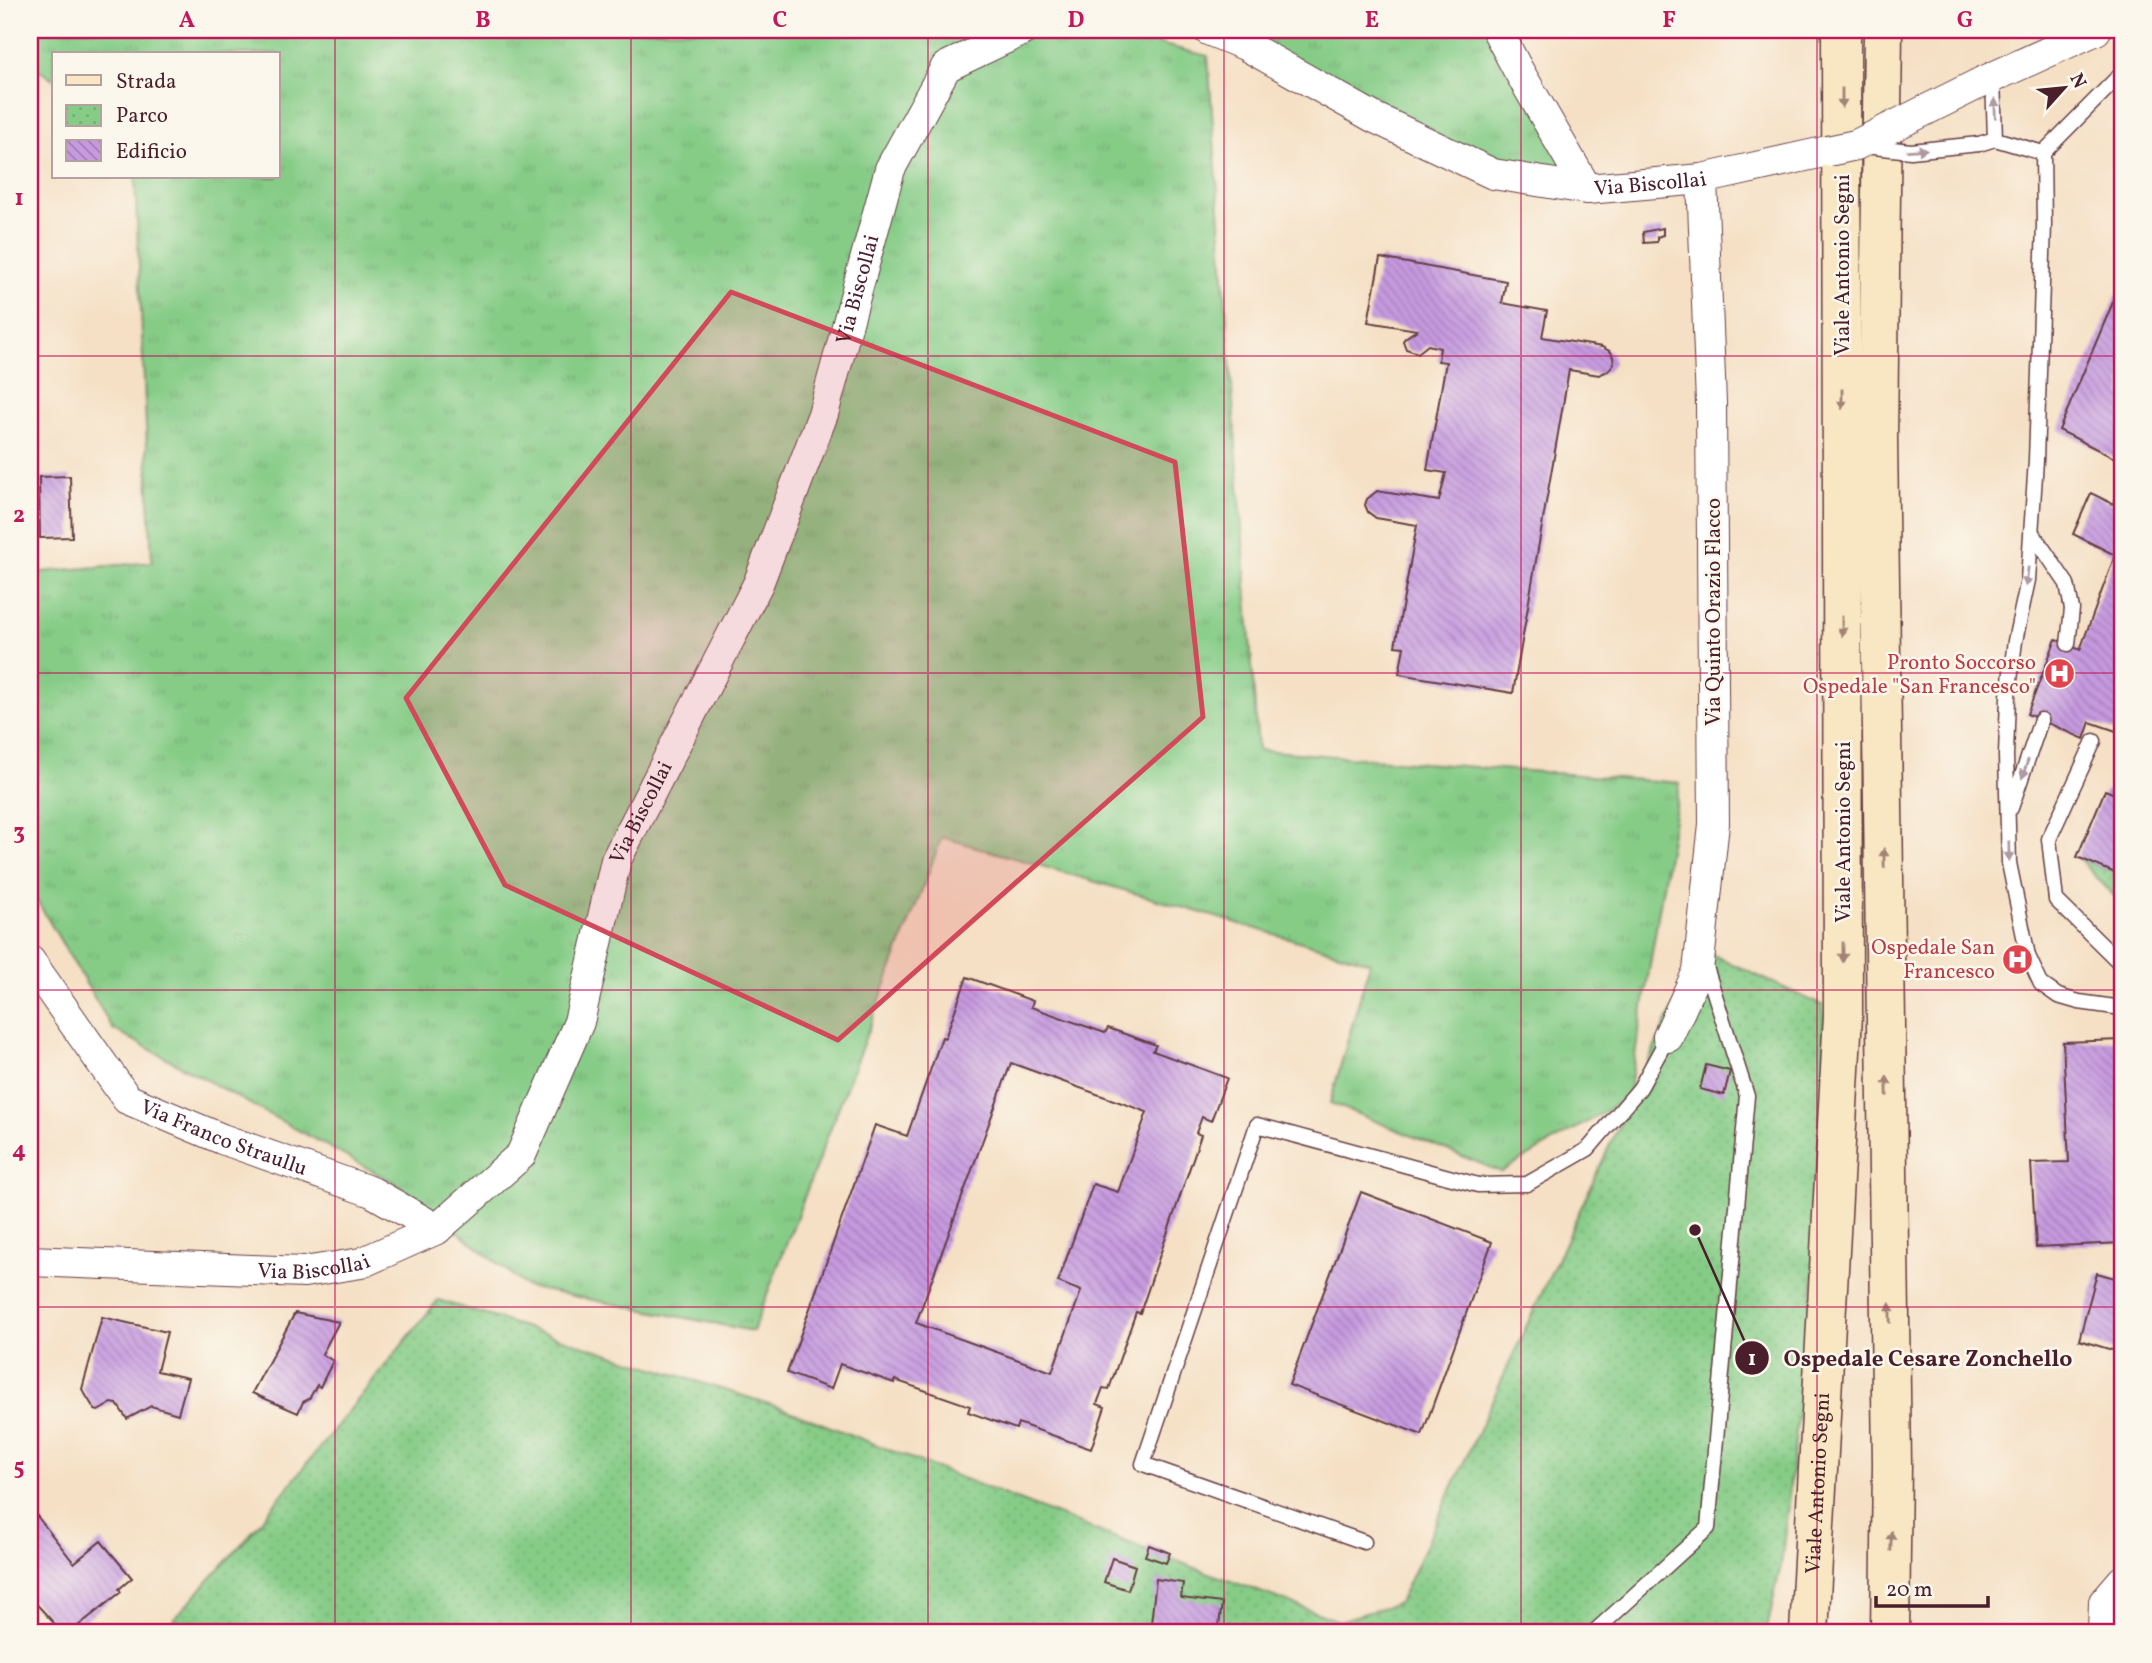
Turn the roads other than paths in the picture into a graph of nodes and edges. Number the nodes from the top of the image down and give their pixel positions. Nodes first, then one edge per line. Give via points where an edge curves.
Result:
1 (969, 30) edge
2 (1023, 30) edge
3 (1208, 30) edge
4 (1497, 30) edge
5 (1842, 30) edge
6 (1883, 30) edge
7 (2096, 30) edge
8 (946, 67) junction
9 (2122, 73) edge
10 (1987, 80) junction
11 (1995, 139) junction
12 (1842, 148) junction
13 (2043, 153) junction
14 (1702, 179) junction
15 (1587, 189) junction
16 (2031, 531) junction
17 (2068, 645) dead end
18 (2041, 720) dead end
19 (2094, 741) dead end
20 (2008, 817) junction
21 (1700, 949) junction
22 (30, 961) edge
23 (2122, 965) edge
24 (2122, 1008) edge
25 (1668, 1037) joint
26 (437, 1229) junction
27 (30, 1261) edge
28 (1364, 1542) dead end
29 (2122, 1581) edge
30 (1593, 1633) edge
31 (1809, 1633) edge
32 (1890, 1633) edge
33 (2102, 1633) edge

1 - 8 street, Via Biscollai
2 - 8 street
3 - 15 street, Via Biscollai via 1493,174
4 - 15 street
5 -> 31 main road, Viale Antonio Segni via 1843,1015
32 -> 6 main road, Viale Antonio Segni via 1892,1464 1878,438
7 - 10 street, Via Biscollai
8 - 26 street, Via Biscollai via 890,169 823,414 758,584 616,860 579,1022 522,1155
9 - 13 lane
11 -> 10 lane
10 - 12 street, Via Biscollai, bridge
12 -> 11 lane, bridge via 1911,151 1979,145
11 - 13 lane
12 - 14 street, Via Biscollai
13 - 16 lane via 2045,225
14 - 15 street, Via Biscollai
14 - 21 street, Via Quinto Orazio Flacco via 1711,403 1714,824
16 - 17 lane via 2067,584 2072,608
16 -> 20 lane via 2028,580 2008,696
18 -> 20 lane
19 - 23 lane via 2049,839 2056,901
20 -> 24 lane via 2009,863 2028,956 2041,984 2058,996
21 - 25 street, Via Quinto Orazio Flacco via 1698,971
21 - 30 lane via 1747,1096 1708,1528
22 - 26 street, Via Franco Straullu via 127,1099 222,1139 372,1192
25 - 28 lane via 1640,1088 1588,1149 1527,1184 1478,1185 1257,1125 1143,1464
26 - 27 street, Via Biscollai via 361,1263 304,1272
29 - 33 street via 2104,1602

